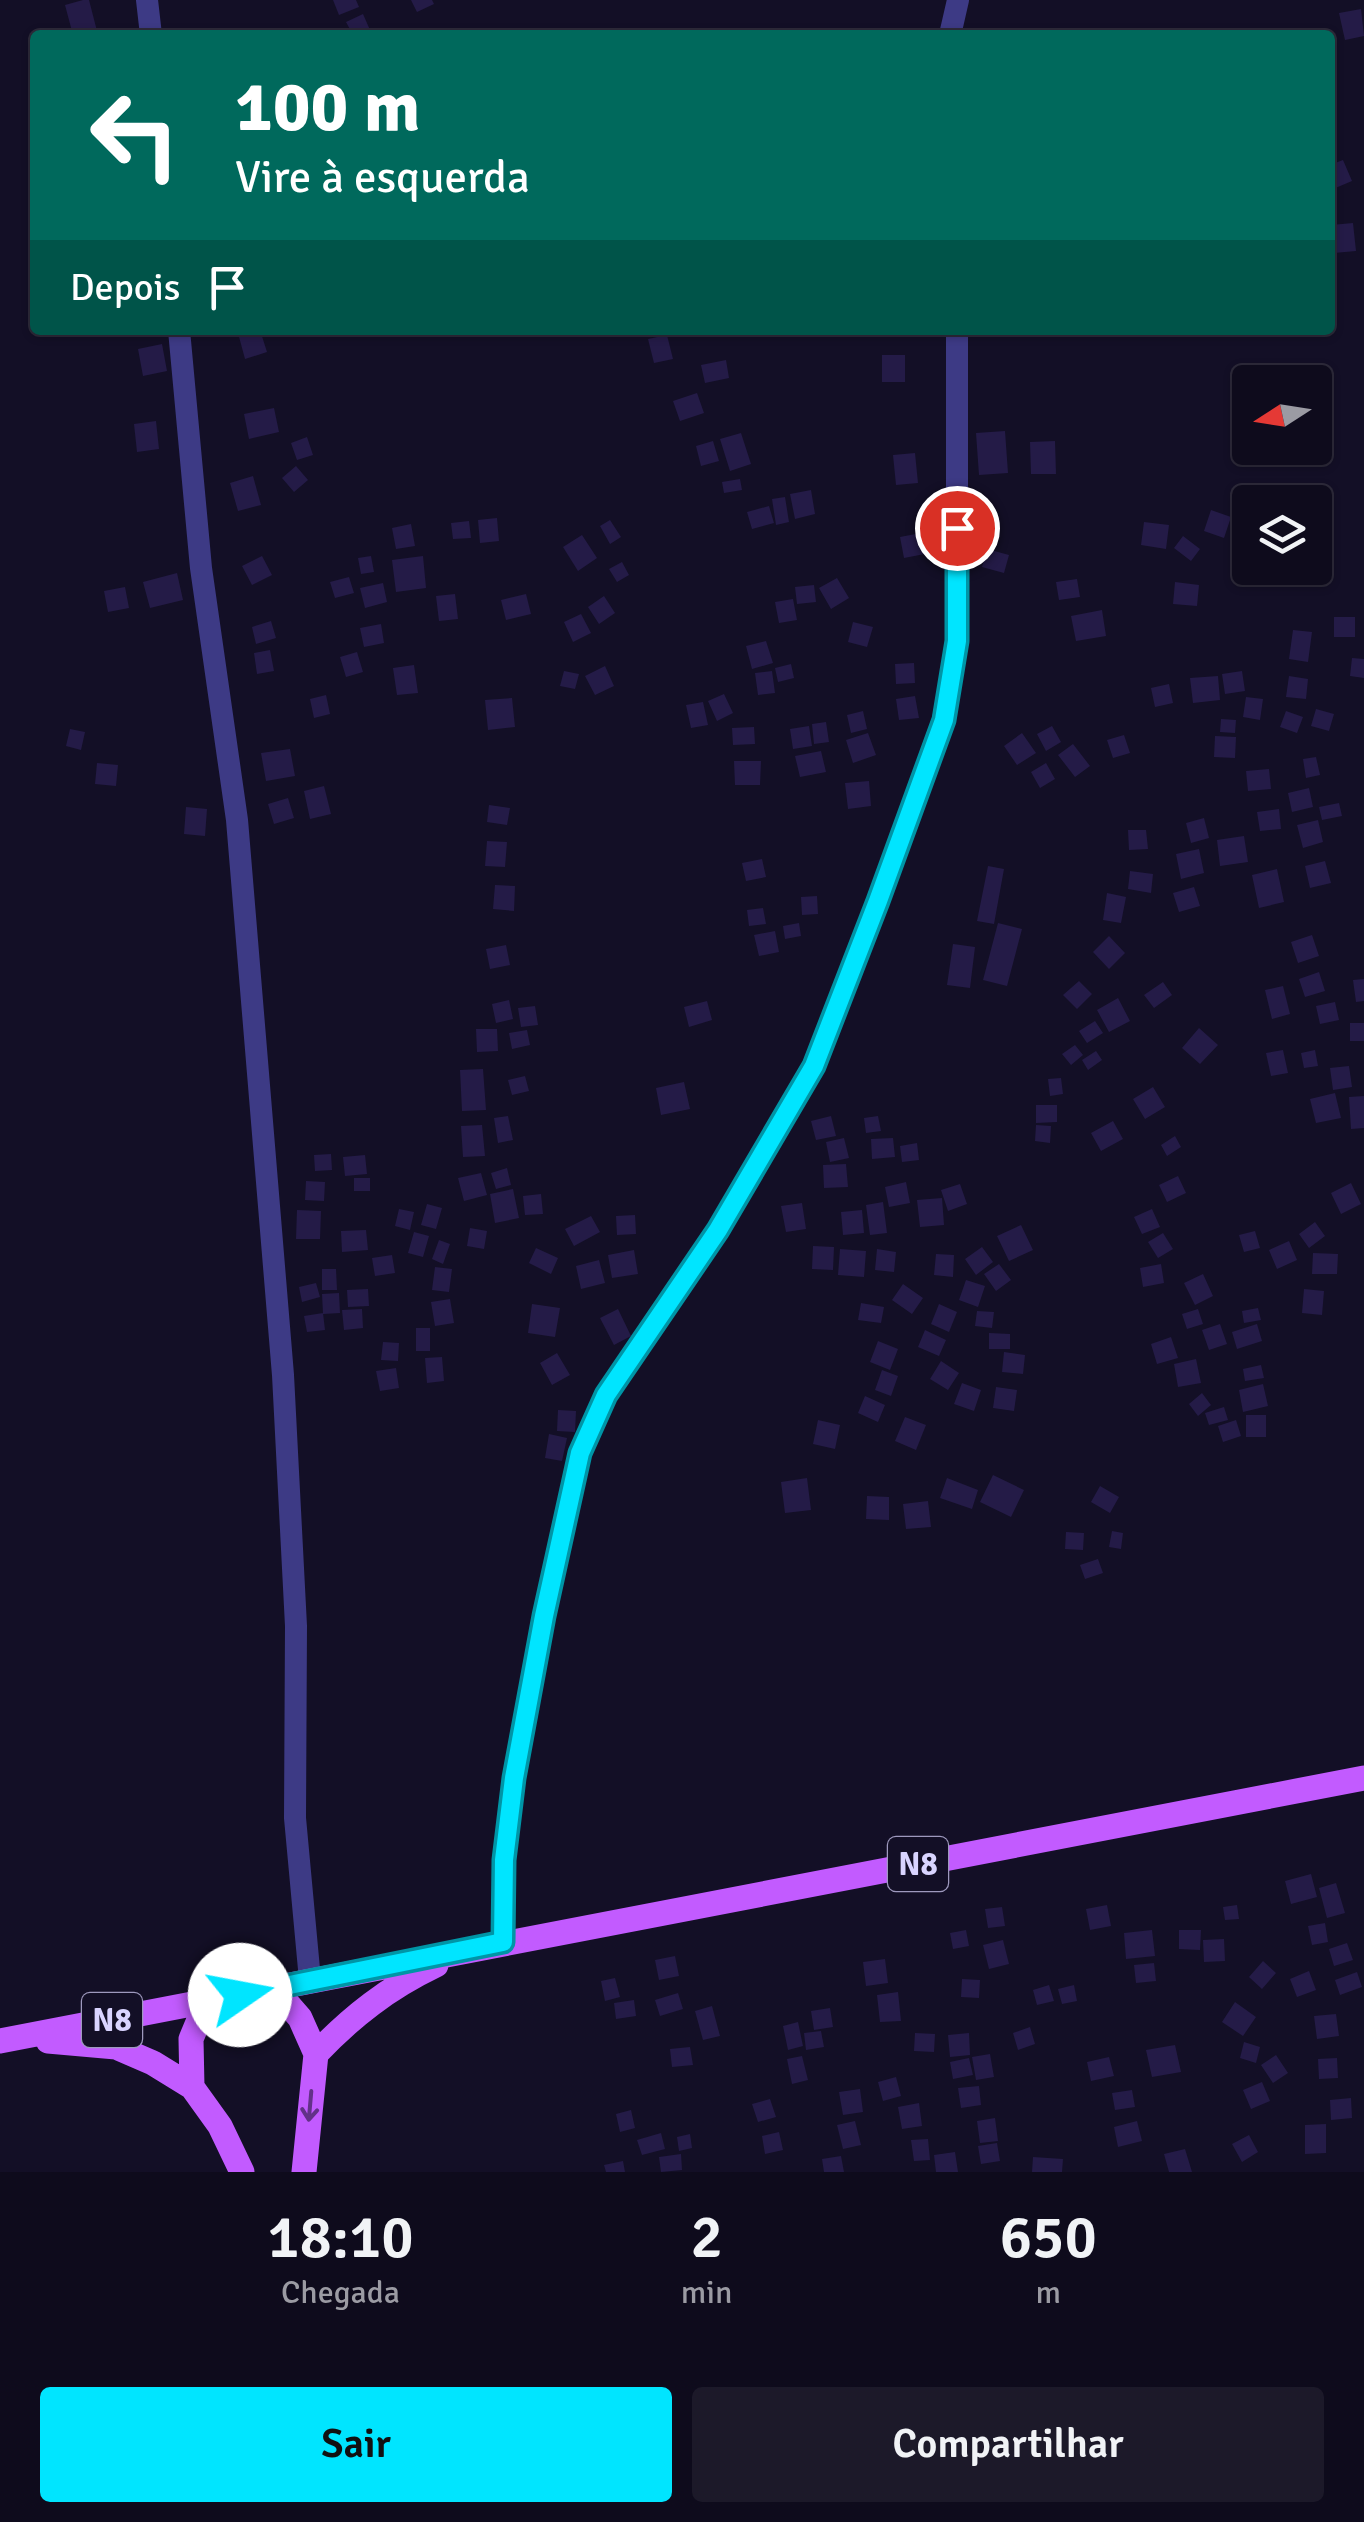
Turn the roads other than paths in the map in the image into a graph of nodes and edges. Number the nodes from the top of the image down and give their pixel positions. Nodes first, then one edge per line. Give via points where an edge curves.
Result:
1 (147, 0) edge
2 (958, 0) edge
3 (150, 30) edge
4 (951, 30) edge
5 (179, 335) edge
6 (956, 335) edge
7 (1364, 1778) edge
8 (503, 1942) junction
9 (472, 1948) junction
10 (310, 1980) junction
11 (273, 1988) junction
12 (206, 2003) junction
13 (8, 2040) edge
14 (316, 2054) junction
15 (192, 2087) junction
16 (242, 2172) edge
17 (304, 2172) edge

1 - 3 street
2 - 4 street
5 - 10 street via 236,820 281,1355 296,1626 295,1818
6 - 8 street via 957,641 944,720 814,1066 718,1230 606,1395 580,1453 514,1778
7 - 8 main road, N8
8 - 9 main road, N8
9 - 10 main road, N8
9 - 14 main road via 395,1984
10 - 11 main road, N8
11 - 12 main road, N8
11 - 14 main road via 300,2018
12 - 13 main road, N8
12 - 15 main road via 191,2038
13 - 15 main road via 116,2047
14 -> 17 main road
15 - 16 main road

